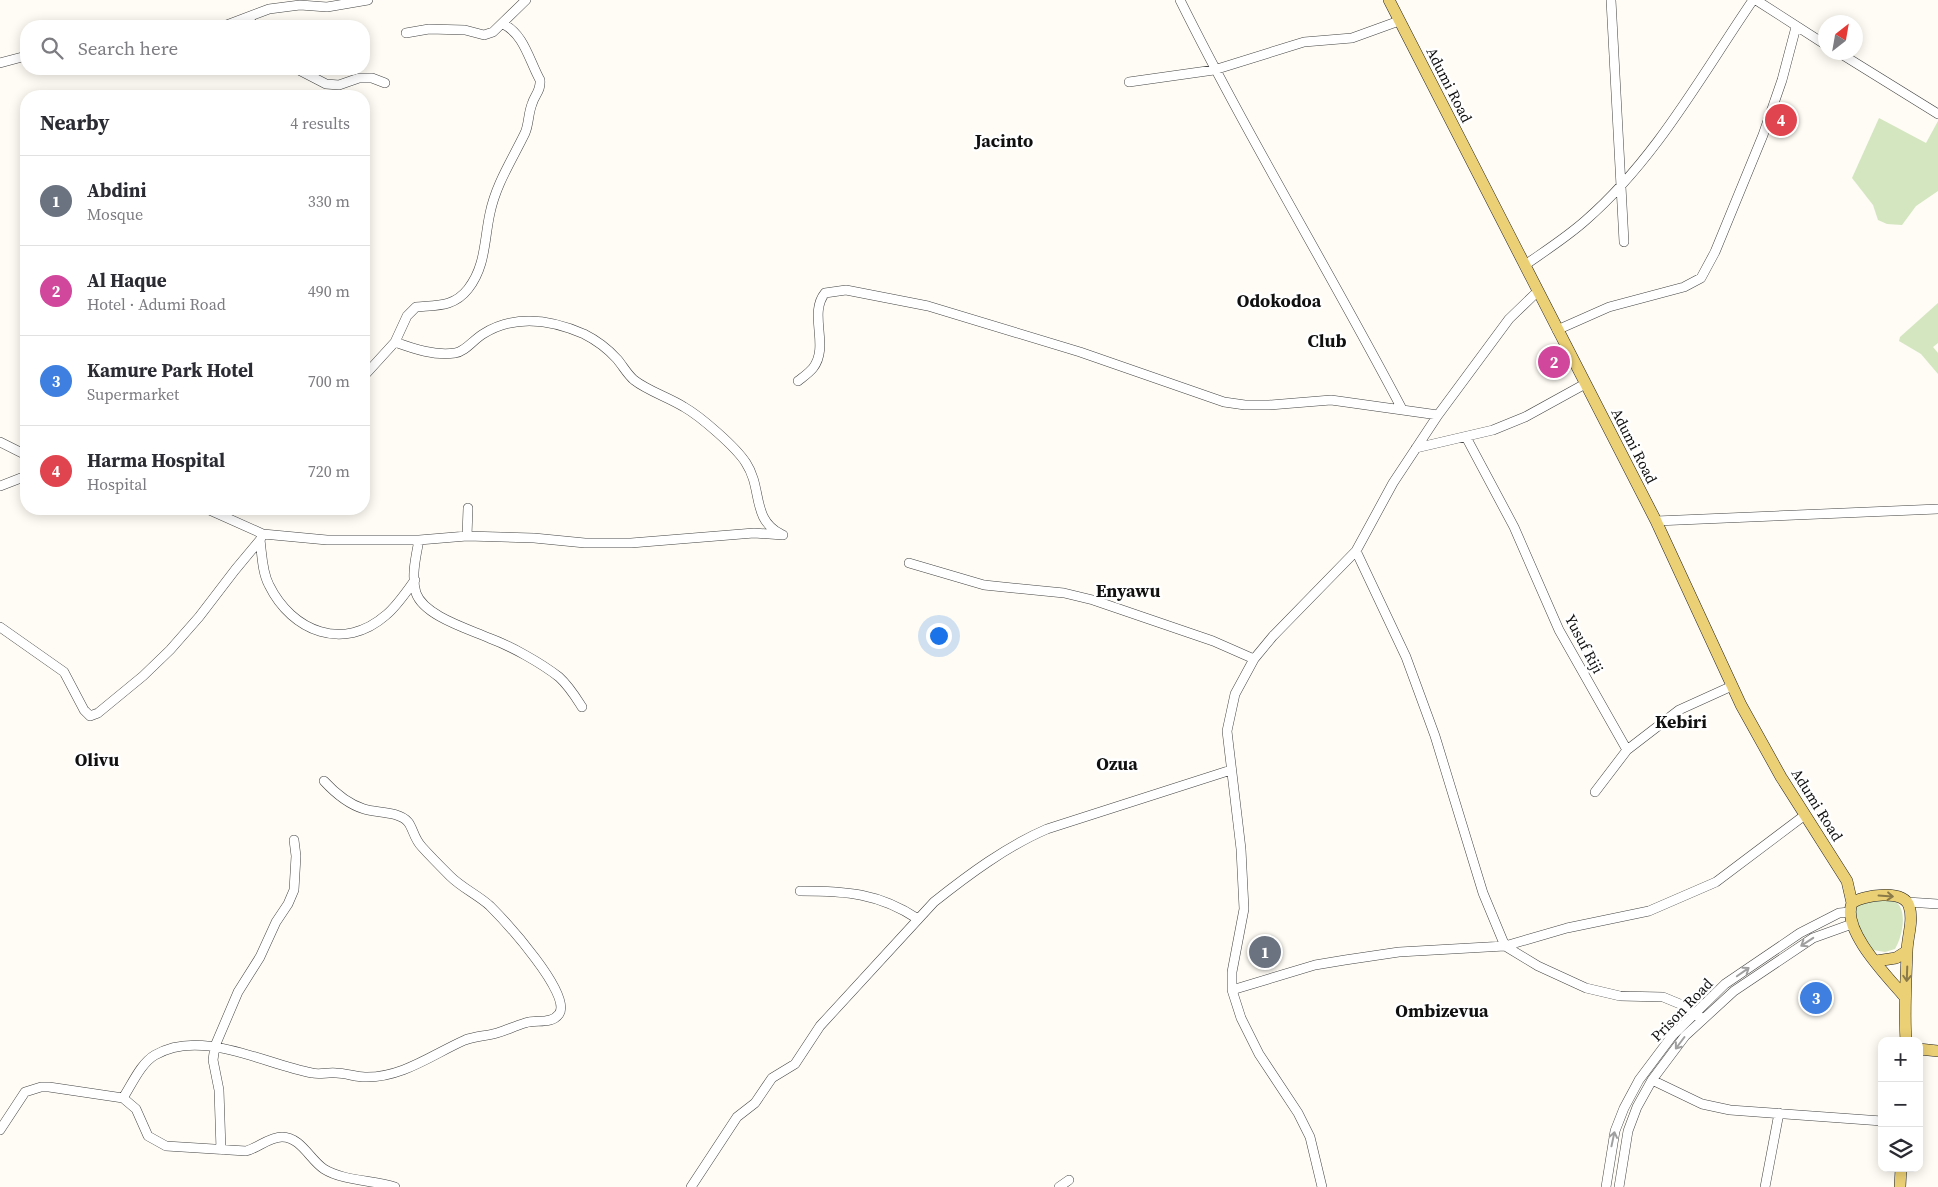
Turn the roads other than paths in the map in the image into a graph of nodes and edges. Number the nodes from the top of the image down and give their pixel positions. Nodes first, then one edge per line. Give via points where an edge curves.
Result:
1 (368, 0) edge
2 (526, 0) edge
3 (1180, 0) edge
4 (1390, 0) edge
5 (1611, 0) edge
6 (1754, 0) edge
7 (248, 17) junction
8 (240, 20) edge
9 (250, 20) edge
10 (1399, 21) junction
11 (503, 24) junction
12 (1796, 27) junction
13 (406, 33) dead end
14 (1818, 40) edge
15 (20, 58) edge
16 (1851, 60) edge
17 (0, 63) edge
18 (1214, 70) junction
19 (309, 75) edge
20 (1129, 82) dead end
21 (384, 84) dead end
22 (1938, 114) edge
23 (1620, 187) junction
24 (1624, 242) dead end
25 (1524, 265) junction
26 (1538, 292) junction
27 (1557, 330) junction
28 (395, 342) junction
29 (370, 369) edge
30 (798, 381) dead end
31 (1585, 384) junction
32 (1402, 409) junction
33 (1438, 414) junction
34 (1466, 437) junction
35 (0, 442) edge
36 (1416, 448) junction
37 (20, 452) edge
38 (20, 478) edge
39 (0, 486) edge
40 (468, 508) dead end
41 (1938, 509) edge
42 (219, 515) edge
43 (1656, 521) junction
44 (468, 536) junction
45 (262, 537) junction
46 (419, 540) junction
47 (1356, 551) junction
48 (909, 563) dead end
49 (415, 580) junction
50 (0, 627) edge
51 (1254, 659) junction
52 (1732, 686) junction
53 (582, 707) dead end
54 (1627, 750) junction
55 (1231, 770) junction
56 (324, 781) dead end
57 (1595, 792) dead end
58 (1805, 815) junction
59 (294, 840) dead end
60 (1847, 881) junction
61 (800, 891) dead end
62 (1865, 896) junction
63 (1907, 902) junction
64 (1938, 904) edge
65 (1851, 908) junction
66 (918, 919) junction
67 (1852, 924) junction
68 (1505, 946) junction
69 (1907, 951) junction
70 (1876, 961) junction
71 (1232, 990) junction
72 (1904, 996) junction
73 (1700, 1016) junction
74 (1906, 1037) edge
75 (214, 1046) junction
76 (1923, 1049) edge
77 (1938, 1051) edge
78 (1652, 1080) junction
79 (123, 1098) junction
80 (1778, 1113) junction
81 (1878, 1121) edge
82 (0, 1130) edge
83 (221, 1150) junction
84 (1901, 1172) edge
85 (1069, 1180) dead end
86 (394, 1187) edge
87 (691, 1187) edge
88 (1059, 1187) edge
89 (1322, 1187) edge
90 (1606, 1187) edge
91 (1619, 1187) edge
92 (1765, 1187) edge
93 (1900, 1187) edge

1 - 7 street via 327,8 300,5 277,8
2 - 11 street
3 - 18 street
4 - 10 main road, Adumi Road
5 - 23 street
6 - 12 street
6 - 23 street via 1666,132
7 - 8 street
7 - 9 street
10 - 18 street via 1352,38 1304,42
10 - 25 main road, Adumi Road
11 - 13 street via 484,34 430,29
11 - 28 street via 518,36 540,80 540,87 531,106 525,133 500,181 481,265 468,289 458,298 445,306 416,307 407,316
12 - 14 street
12 - 27 street via 1763,135 1715,252 1701,278 1684,287 1609,307
15 - 17 street
16 - 22 street
18 - 20 street
18 - 32 street
19 - 21 street via 326,84 339,85 359,78 372,78
23 - 24 street
23 - 25 street via 1586,221
25 - 26 main road, Adumi Road
26 - 27 main road, Adumi Road
26 - 33 street via 1509,319
27 - 31 main road, Adumi Road
28 - 29 street
28 - 44 street via 417,350 457,353 494,328 527,320 551,322 584,334 601,344 633,379 686,408 738,452 755,478 762,517 767,525 783,535 754,532 631,543
30 - 32 street via 817,361 820,300 825,293 846,290 928,306 982,321 1224,402 1269,405 1331,400
31 - 34 street via 1525,418
31 - 43 main road, Adumi Road
32 - 33 street
33 - 36 street
34 - 36 street
34 - 54 street, Yusuf Riji via 1514,527 1559,630
35 - 37 street
36 - 47 street
38 - 39 street
40 - 44 street
41 - 43 street
42 - 45 street
43 - 52 main road, Adumi Road
44 - 46 street
45 - 46 street
45 - 49 street via 268,584 308,629 324,635 346,634 386,616
45 - 50 street via 170,650 98,714 90,716 84,710 64,672
46 - 49 street
47 - 51 street
47 - 68 street via 1406,657 1435,736 1483,893
48 - 51 street via 984,585 1064,593 1093,600 1213,641
49 - 53 street via 416,593 434,612 490,638 552,673 572,691
51 - 55 street via 1235,694 1227,731
52 - 54 street via 1679,710
52 - 58 main road, Adumi Road
54 - 57 street
55 - 66 street via 1032,836 954,887
55 - 71 street via 1241,849 1244,909 1232,972
56 - 75 street via 334,792 363,809 398,816 408,822 413,837 422,847 451,877 488,904 524,945 543,969 562,1008 553,1019 526,1022 499,1033 467,1040 395,1073 366,1077 336,1072 314,1074
58 - 60 main road, Adumi Road
58 - 68 street via 1716,882 1649,911 1566,928
59 - 75 street via 294,890 238,992
60 - 62 main road
60 - 65 main road, Adumi Road
61 - 66 street via 861,894 884,900
62 -> 63 main road via 1893,897
62 - 65 main road
63 - 64 street
63 - 69 main road via 1910,923
65 - 67 main road, Adumi Road
73 -> 65 street, Prison Road via 1725,984 1800,933
66 - 87 street via 820,1026 795,1064 772,1078 755,1103 737,1117
67 - 70 main road, Adumi Road via 1865,949
67 -> 73 street, Prison Road via 1813,938
68 - 71 street via 1399,952 1345,960
68 - 73 street via 1538,966 1586,988 1620,996 1663,997
69 - 70 main road via 1896,958
69 -> 72 main road
70 - 72 main road, Adumi Road
71 - 89 street via 1241,1018 1259,1054 1310,1137
72 - 74 main road
73 -> 78 street, Prison Road
90 -> 73 street, Prison Road via 1615,1131 1639,1080 1672,1036
75 - 79 street via 172,1047 154,1056 141,1069
75 - 83 street
76 - 77 main road
78 - 80 street via 1702,1104 1730,1110
78 - 91 street, Prison Road via 1628,1130
79 - 82 street via 41,1087 25,1092
79 - 83 street via 136,1108 148,1136 154,1141 166,1146
80 - 81 street
80 - 92 street
83 - 86 street via 246,1151 258,1148 268,1140 283,1137 297,1142 325,1170
84 - 93 main road
85 - 88 street

